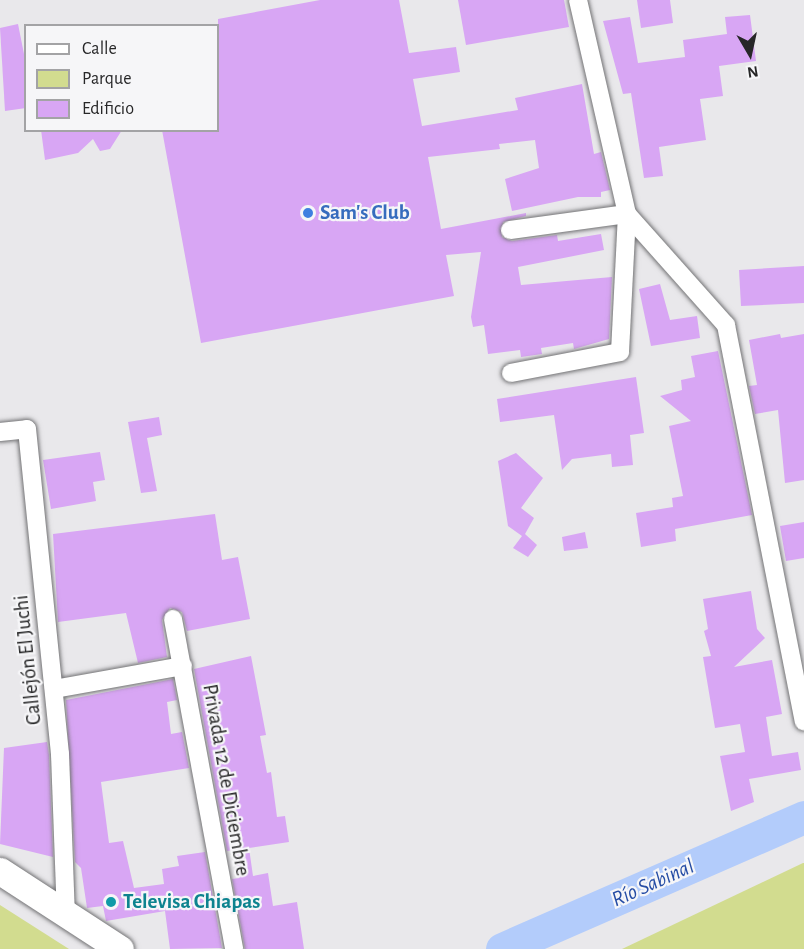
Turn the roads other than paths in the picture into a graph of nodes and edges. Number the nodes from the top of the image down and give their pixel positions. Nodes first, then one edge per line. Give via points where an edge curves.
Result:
1 (578, 0) edge
2 (627, 214) junction
3 (510, 230) dead end
4 (511, 373) dead end
5 (0, 432) edge
6 (173, 619) dead end
7 (183, 666) junction
8 (54, 689) junction
9 (804, 721) edge
10 (0, 871) edge
11 (0, 890) edge
12 (66, 914) junction
13 (91, 949) edge
14 (120, 949) edge
15 (234, 949) edge

1 - 2 street
2 - 3 street
2 - 4 street via 620,352
2 - 9 street via 726,325
5 - 8 street, Callejón El Juchi via 27,429
6 - 7 street, Privada 12 de Diciembre
7 - 8 street
7 - 15 street, Privada 12 de Diciembre
8 - 12 street, Callejón El Juchi
10 - 12 main road
11 - 13 main road
12 - 14 main road

